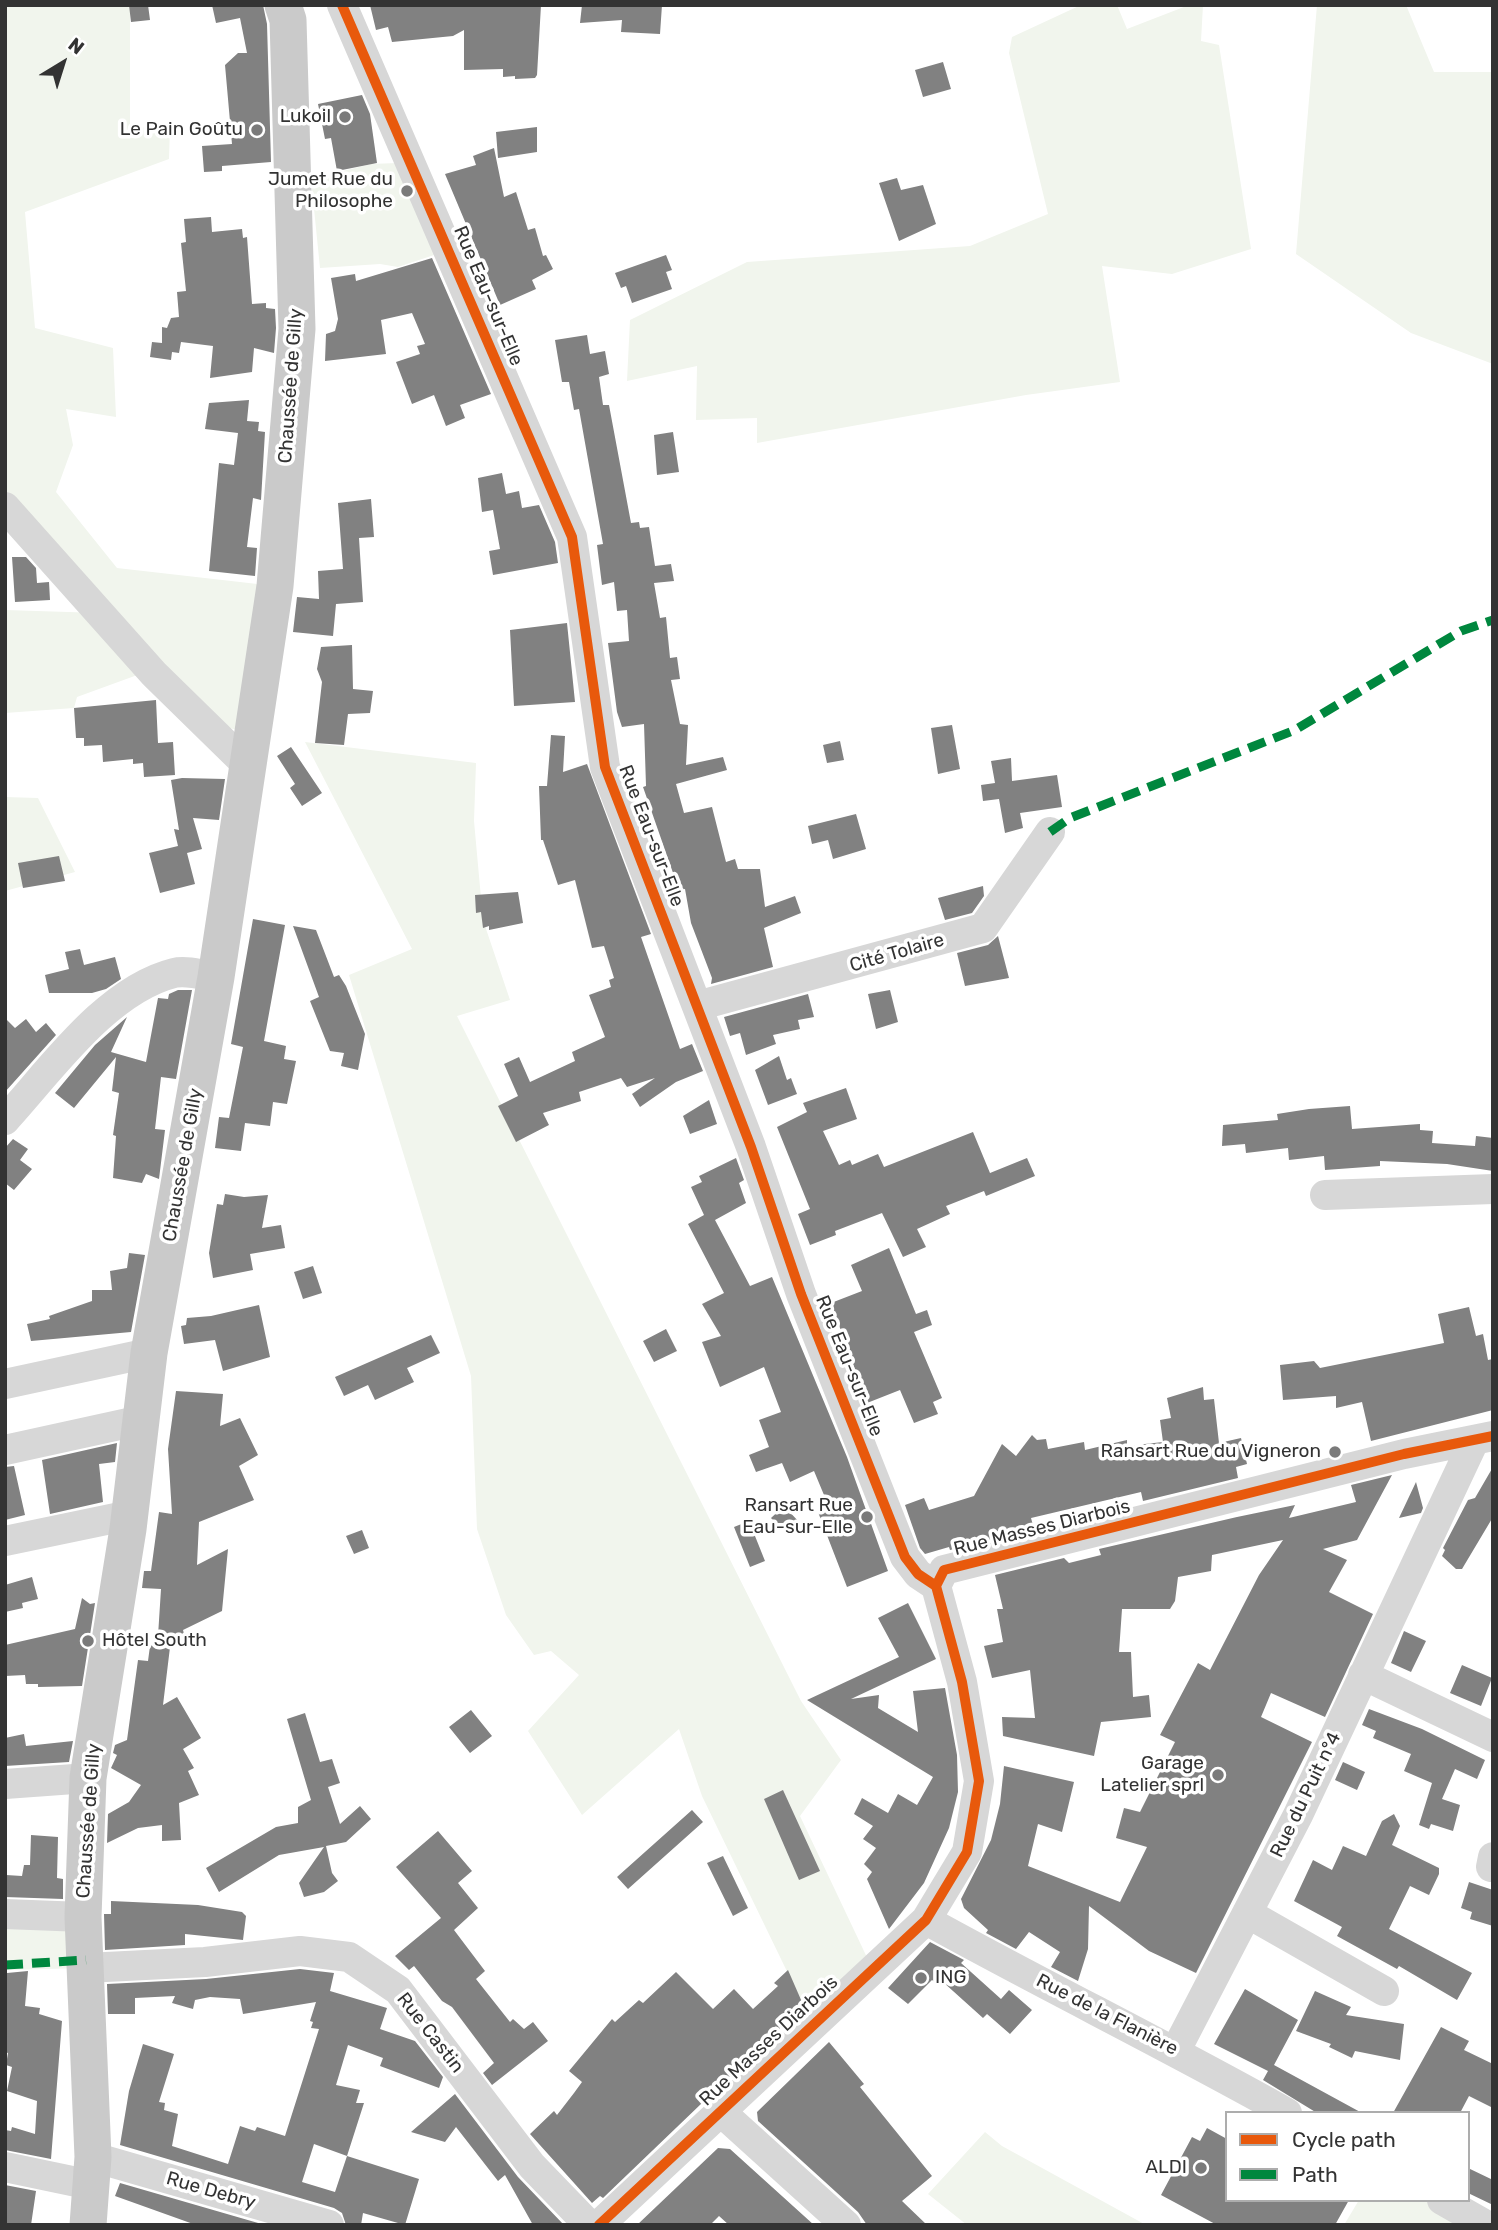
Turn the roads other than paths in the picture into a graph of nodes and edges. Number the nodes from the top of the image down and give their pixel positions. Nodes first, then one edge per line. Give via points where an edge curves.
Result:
1 (283, 5) edge
2 (342, 5) edge
3 (5, 507) edge
4 (247, 765) junction
5 (1050, 832) dead end
6 (216, 976) junction
7 (697, 1006) junction
8 (5, 1120) edge
9 (1493, 1189) edge
10 (1325, 1195) dead end
11 (149, 1353) junction
12 (5, 1384) edge
13 (142, 1420) junction
14 (1483, 1439) edge
15 (5, 1450) edge
16 (130, 1515) junction
17 (5, 1541) edge
18 (936, 1586) junction
19 (1363, 1675) junction
20 (1493, 1737) edge
21 (88, 1778) junction
22 (5, 1784) edge
23 (1247, 1913) junction
24 (5, 1914) edge
25 (83, 1917) junction
26 (926, 1920) junction
27 (86, 1968) junction
28 (1384, 1991) dead end
29 (1176, 2050) junction
30 (720, 2111) junction
31 (1283, 2111) edge
32 (5, 2166) edge
33 (92, 2171) junction
34 (1446, 2202) edge
35 (89, 2225) edge
36 (329, 2225) edge
37 (589, 2225) edge
38 (598, 2225) edge
39 (846, 2225) edge
40 (1486, 2225) edge

1 - 4 main road, Chaussée de Gilly via 288,20 297,329 275,586
2 - 7 street, Rue Eau-sur-Elle via 572,537 606,767
3 - 4 street via 154,674
4 - 6 main road, Chaussée de Gilly
5 - 7 street, Cité Tolaire via 983,928
6 - 8 street via 176,973 135,989 94,1022
6 - 11 main road, Chaussée de Gilly
7 - 18 street, Rue Eau-sur-Elle via 801,1294 905,1558
9 - 10 street
11 - 12 street
11 - 13 main road, Chaussée de Gilly
13 - 15 street
13 - 16 main road, Chaussée de Gilly
14 - 18 street, Rue Masses Diarbois via 1404,1454 944,1570
14 - 19 street, Rue du Puit n°4
16 - 17 street
16 - 21 main road, Chaussée de Gilly
18 - 26 street, Rue Masses Diarbois via 962,1682 979,1782 967,1852
19 - 20 street
19 - 23 street, Rue du Puit n°4
21 - 22 street
21 - 25 main road, Chaussée de Gilly
23 - 28 street
23 - 29 street, Rue du Puit n°4
24 - 25 street
25 - 27 main road, Chaussée de Gilly
26 - 29 street, Rue de la Flanière
26 - 30 street, Rue Masses Diarbois
27 - 33 main road, Chaussée de Gilly
27 - 37 street, Rue Castin via 300,1951 349,1957 398,1990 532,2166
29 - 31 street, Rue de la Flanière
30 - 38 street, Rue Masses Diarbois
30 - 39 street
32 - 33 street, Rue Debry
33 - 35 main road, Chaussée de Gilly
33 - 36 street, Rue Debry
34 - 40 street

